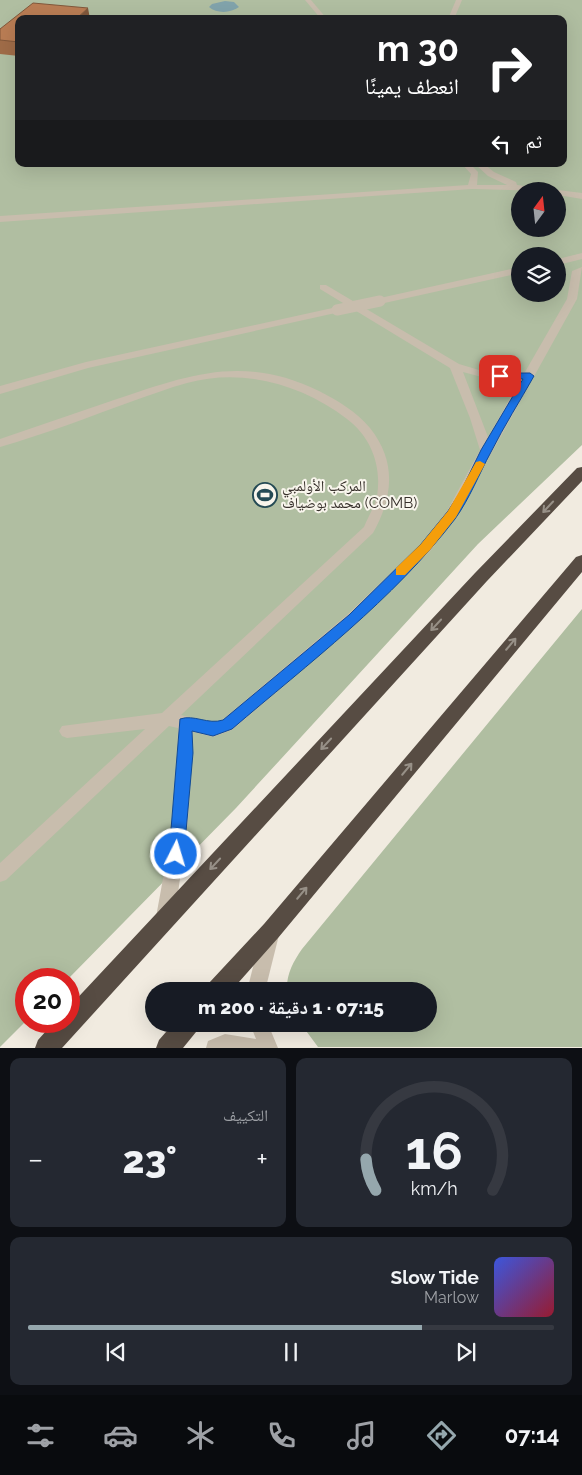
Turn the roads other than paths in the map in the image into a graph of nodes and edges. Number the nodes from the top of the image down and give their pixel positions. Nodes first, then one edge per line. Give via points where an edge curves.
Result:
1 (308, 0) edge
2 (459, 0) edge
3 (321, 15) edge
4 (453, 15) edge
5 (469, 167) edge
6 (483, 167) edge
7 (511, 183) edge
8 (472, 187) junction
9 (511, 188) edge
10 (566, 194) edge
11 (582, 196) edge
12 (0, 219) edge
13 (579, 257) edge
14 (566, 260) edge
15 (580, 271) edge
16 (511, 272) edge
17 (323, 287) dead end
18 (456, 366) junction
19 (530, 376) junction
20 (0, 390) edge
21 (0, 443) edge
22 (486, 450) junction
23 (582, 472) edge
24 (582, 561) edge
25 (169, 719) junction
26 (185, 723) junction
27 (67, 731) dead end
28 (0, 874) edge
29 (164, 919) junction
30 (271, 931) junction
31 (225, 982) edge
32 (258, 982) edge
33 (181, 1032) edge
34 (262, 1032) edge
35 (46, 1048) edge
36 (167, 1048) edge
37 (215, 1048) edge
38 (254, 1048) edge
39 (269, 1048) edge

1 - 3 street
2 - 4 street
5 - 8 street via 475,174
6 - 7 street
8 - 9 street
8 - 12 street
10 - 11 street
13 - 14 street
13 - 15 street
15 - 19 street via 572,299
16 - 20 street, bridge via 86,365
17 - 18 street
18 - 19 street via 478,373
18 - 22 street
19 - 22 street
21 - 25 street via 184,380 213,374 243,374 301,386 344,409 373,438 386,477 383,499 369,530
22 - 26 street via 452,514 426,547 353,618 227,725 213,730
23 -> 29 highway
30 -> 24 highway
25 - 26 street
25 - 27 street
25 - 28 street
26 - 29 street via 186,753 176,854
29 - 35 highway
30 - 31 highway
30 - 32 street
33 - 36 highway
34 - 39 street
37 - 38 street via 225,1044

